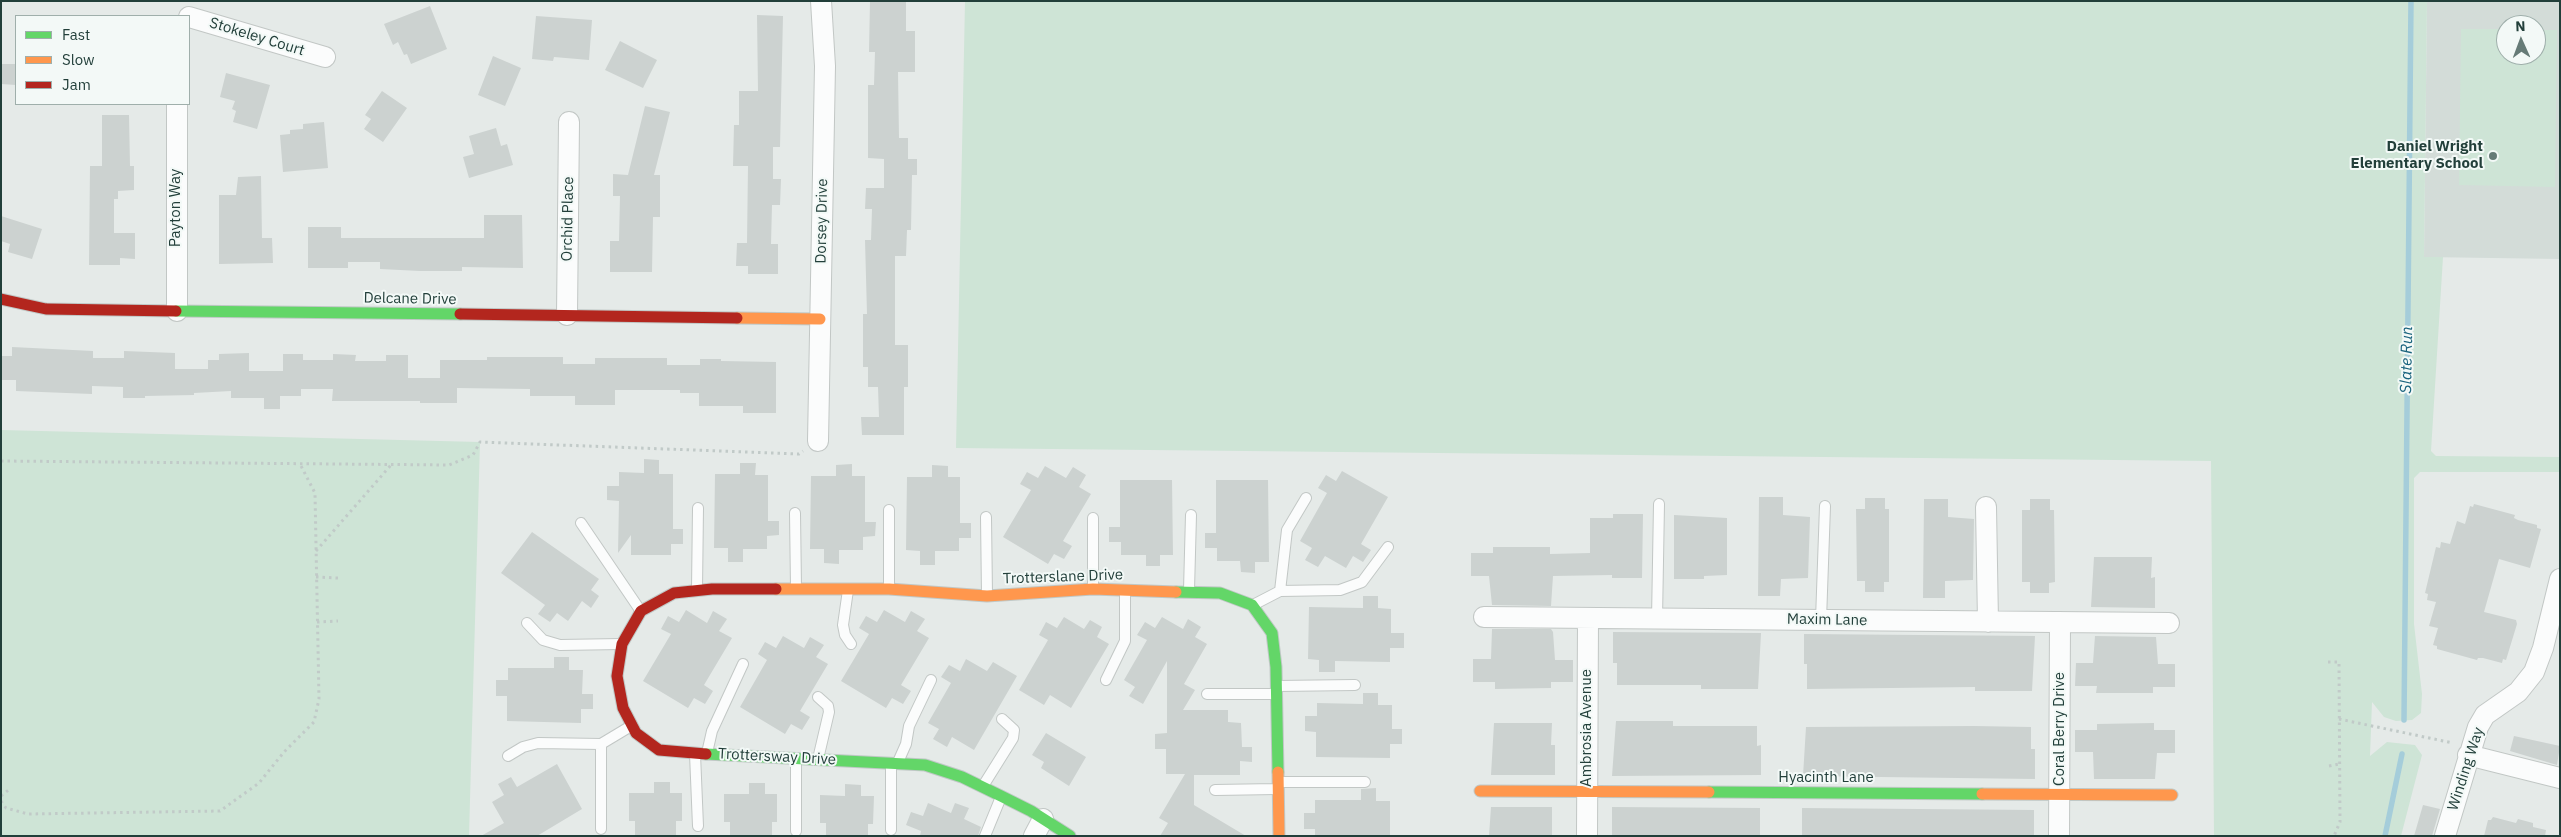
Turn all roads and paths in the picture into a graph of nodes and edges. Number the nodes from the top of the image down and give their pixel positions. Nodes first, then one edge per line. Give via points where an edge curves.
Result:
1 (193, 1) edge
2 (821, 1) edge
3 (187, 15) edge
4 (190, 17) edge
5 (325, 57) dead end
6 (177, 105) edge
7 (569, 122) dead end
8 (1, 299) edge
9 (177, 312) junction
10 (567, 315) junction
11 (820, 319) junction
12 (818, 440) joint
13 (1, 461) edge
14 (300, 464) junction
15 (391, 465) junction
16 (1306, 498) dead end
17 (1659, 504) dead end
18 (1825, 506) dead end
19 (1986, 507) dead end
20 (698, 508) dead end
21 (889, 510) dead end
22 (795, 513) dead end
23 (1191, 515) dead end
24 (986, 517) dead end
25 (1093, 518) dead end
26 (581, 523) dead end
27 (1388, 547) dead end
28 (316, 552) junction
29 (316, 577) junction
30 (338, 578) dead end
31 (2560, 579) edge
32 (796, 589) junction
33 (848, 589) junction
34 (889, 589) junction
35 (1093, 589) junction
36 (697, 590) junction
37 (1125, 590) junction
38 (1189, 591) junction
39 (1280, 591) junction
40 (988, 596) junction
41 (1252, 605) junction
42 (641, 611) junction
43 (1484, 617) dead end
44 (1657, 619) junction
45 (1588, 620) junction
46 (1821, 620) junction
47 (338, 621) dead end
48 (317, 622) junction
49 (1988, 622) junction
50 (2060, 622) junction
51 (527, 623) dead end
52 (2169, 623) dead end
53 (622, 644) junction
54 (851, 644) dead end
55 (2328, 662) dead end
56 (744, 664) dead end
57 (931, 680) dead end
58 (1106, 680) dead end
59 (1355, 684) dead end
60 (1276, 690) junction
61 (1207, 694) dead end
62 (818, 697) dead end
63 (1002, 719) dead end
64 (2339, 719) junction
65 (632, 725) junction
66 (601, 744) junction
67 (2470, 750) junction
68 (695, 753) junction
69 (707, 754) junction
70 (508, 756) dead end
71 (796, 759) junction
72 (818, 760) junction
73 (894, 763) junction
74 (2339, 764) junction
75 (2329, 766) dead end
76 (2560, 778) edge
77 (1365, 782) dead end
78 (1278, 786) junction
79 (982, 787) junction
80 (11, 788) dead end
81 (1214, 790) dead end
82 (1480, 791) dead end
83 (1587, 791) junction
84 (2060, 795) junction
85 (2172, 795) dead end
86 (1, 796) edge
87 (1001, 796) junction
88 (1, 801) edge
89 (698, 826) dead end
90 (1038, 828) edge
91 (601, 829) dead end
92 (891, 830) dead end
93 (796, 831) dead end
94 (985, 836) edge
95 (1070, 836) edge
96 (1279, 836) edge
97 (1587, 836) edge
98 (2059, 836) edge
99 (2334, 836) edge
100 (2446, 836) edge

1 - 3 street
2 - 11 street, Dorsey Drive via 825,66
4 - 5 street, Stokeley Court
6 - 9 street, Payton Way
7 - 10 street, Orchid Place
8 - 9 street, Delcane Drive via 46,309
9 - 10 street, Delcane Drive
10 - 11 street, Delcane Drive
11 - 12 street, Dorsey Drive
12 - 15 path via 800,454 480,442 473,455 449,465
13 - 14 path
14 - 15 path
14 - 28 path via 315,493
15 - 28 path
16 - 39 lane via 1287,530
17 - 44 lane
18 - 46 lane
19 - 49 street
20 - 36 lane
21 - 34 lane
22 - 32 lane
23 - 38 lane
24 - 40 lane
25 - 35 lane
26 - 42 lane
27 - 39 lane via 1362,582 1340,590
28 - 29 path
29 - 30 path
29 - 48 path
31 - 67 street, Winding Way via 2534,672 2518,692 2485,715
32 - 33 street, Trotterslane Drive
32 - 36 street, Trotterslane Drive
33 - 34 street, Trotterslane Drive
33 - 54 lane via 843,625
34 - 40 street, Trotterslane Drive
35 - 37 street, Trotterslane Drive
35 - 40 street, Trotterslane Drive
36 - 42 street, Trotterslane Drive via 674,592
37 - 38 street, Trotterslane Drive
37 - 58 lane via 1126,641
38 - 41 street, Trotterslane Drive via 1220,592
39 - 41 lane
41 - 60 street via 1272,633
42 - 53 street, Trottersway Drive
43 - 45 street, Maxim Lane
44 - 45 street, Maxim Lane
44 - 46 street, Maxim Lane
45 - 83 street, Ambrosia Avenue
46 - 49 street, Maxim Lane
47 - 48 path
48 - 88 path via 319,699 314,722 259,783 220,811 28,814 6,808
49 - 50 street, Maxim Lane
50 - 52 street, Maxim Lane
50 - 84 street, Coral Berry Drive
51 - 53 lane via 543,640 560,645
53 - 65 street, Trottersway Drive via 617,676 623,708
55 - 64 path via 2339,662
56 - 69 lane via 712,731
57 - 73 lane via 909,726 906,744
59 - 60 lane
60 - 61 lane
60 - 78 street
62 - 72 lane via 828,706 829,712
63 - 79 lane via 1014,730 1012,738
64 - 67 path
64 - 74 path
65 - 66 lane
65 - 68 street, Trottersway Drive via 636,733 658,750
66 - 70 lane via 538,743 522,747
66 - 91 lane
67 - 76 street
67 - 100 street, Winding Way
68 - 69 street, Trottersway Drive
68 - 89 lane
69 - 71 street, Trottersway Drive
71 - 72 street, Trottersway Drive
71 - 93 lane
72 - 73 street, Trottersway Drive
73 - 79 street, Trottersway Drive via 925,765
73 - 92 lane
74 - 75 path
74 - 99 path via 2340,822
77 - 78 lane
78 - 81 lane
78 - 96 street
79 - 87 street, Trottersway Drive
80 - 86 path
82 - 83 street, Hyacinth Lane
83 - 84 street, Hyacinth Lane
83 - 97 street, Ambrosia Avenue
84 - 85 street, Hyacinth Lane
84 - 98 street, Coral Berry Drive
87 - 90 street, Trottersway Drive
87 - 94 lane
90 - 95 street, Trottersway Drive

